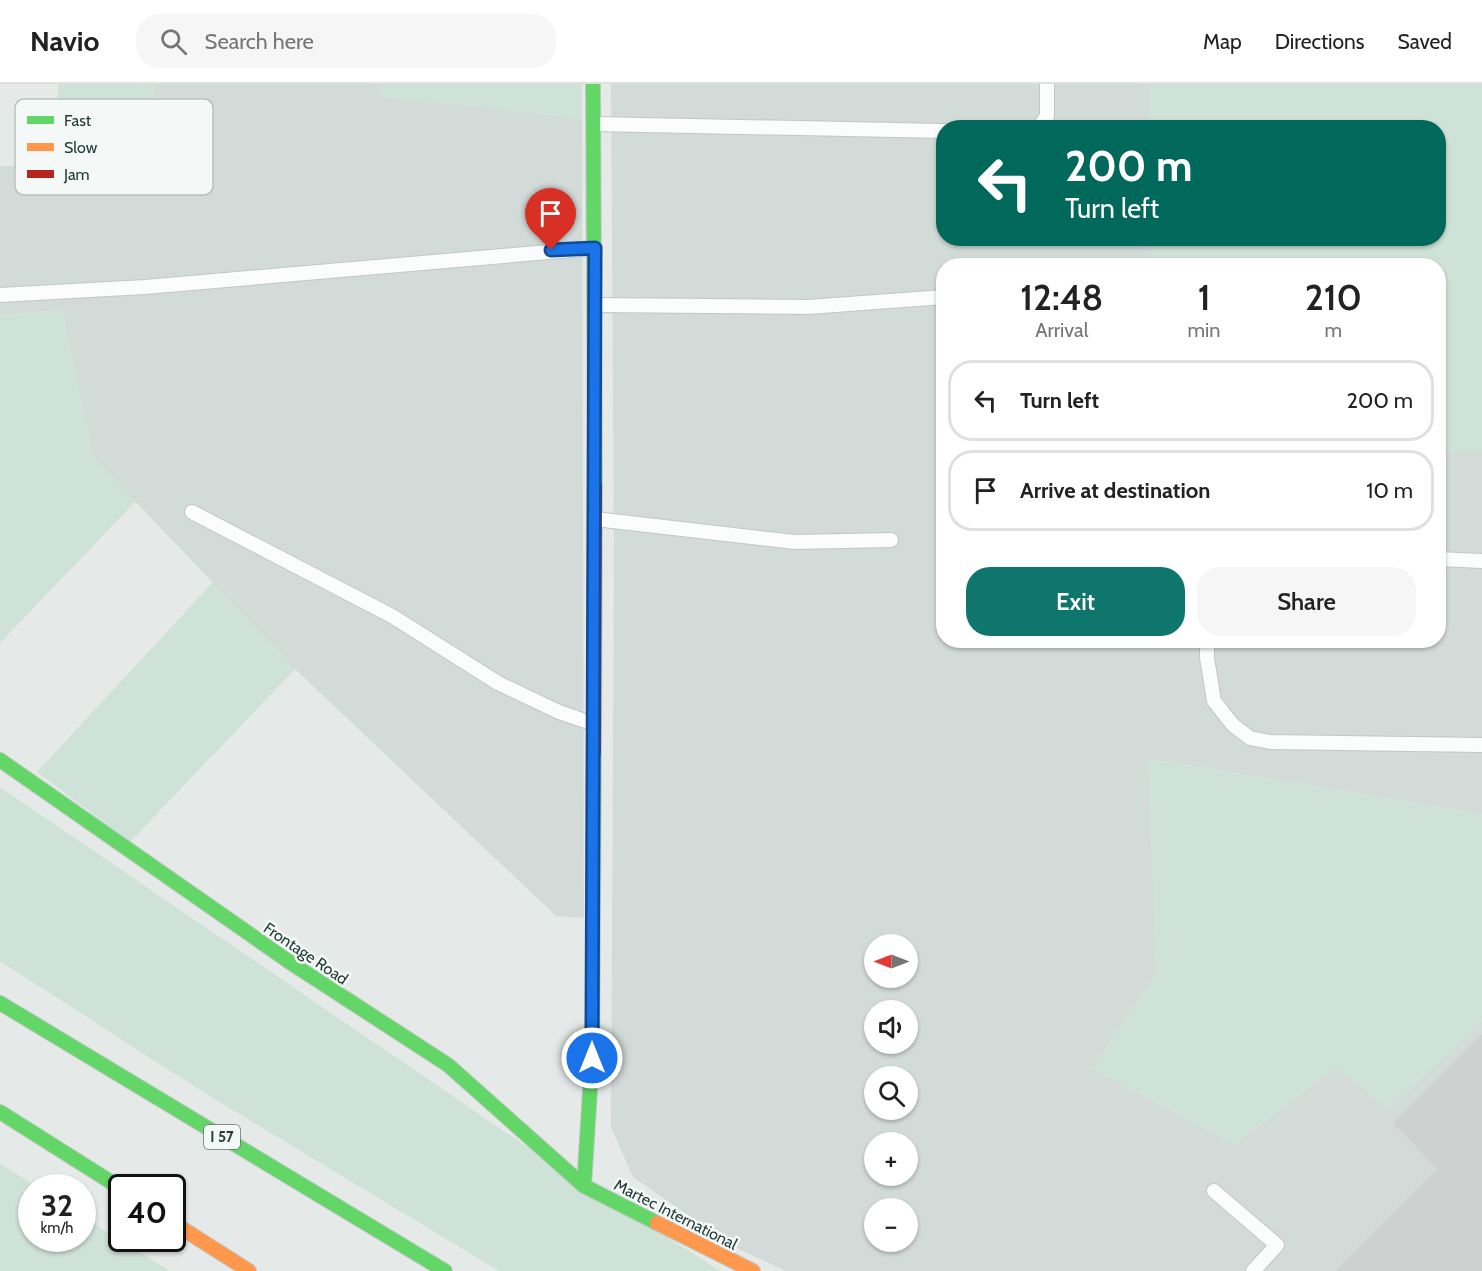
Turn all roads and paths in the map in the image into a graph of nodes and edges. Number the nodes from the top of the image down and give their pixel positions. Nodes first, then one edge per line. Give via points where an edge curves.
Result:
1 (593, 84) edge
2 (1047, 84) edge
3 (1044, 120) edge
4 (594, 124) junction
5 (936, 131) edge
6 (595, 248) junction
7 (0, 295) edge
8 (936, 298) edge
9 (596, 305) junction
10 (192, 512) dead end
11 (595, 519) junction
12 (891, 540) dead end
13 (1446, 559) edge
14 (1482, 561) edge
15 (1207, 648) edge
16 (594, 724) junction
17 (1482, 745) edge
18 (0, 760) edge
19 (0, 1003) edge
20 (0, 1112) edge
21 (108, 1181) edge
22 (584, 1186) junction
23 (1214, 1191) dead end
24 (186, 1231) edge
25 (249, 1271) edge
26 (445, 1271) edge
27 (753, 1271) edge
28 (1253, 1271) edge

1 - 4 main road
2 - 3 lane
4 - 5 lane
4 - 6 main road
6 - 7 lane
6 - 9 main road
8 - 9 lane via 808,307
9 - 11 main road
10 - 16 lane via 392,616 498,683
11 - 12 lane via 795,542
11 - 16 main road
13 - 14 lane
15 - 17 lane via 1214,701 1233,725 1250,738 1270,742
16 - 22 main road via 592,1058
18 - 22 main road, Frontage Road via 291,963 448,1065
19 - 26 main road, I 57
20 - 21 main road
22 - 27 main road, Martec International
23 - 28 lane via 1277,1245
24 - 25 main road

